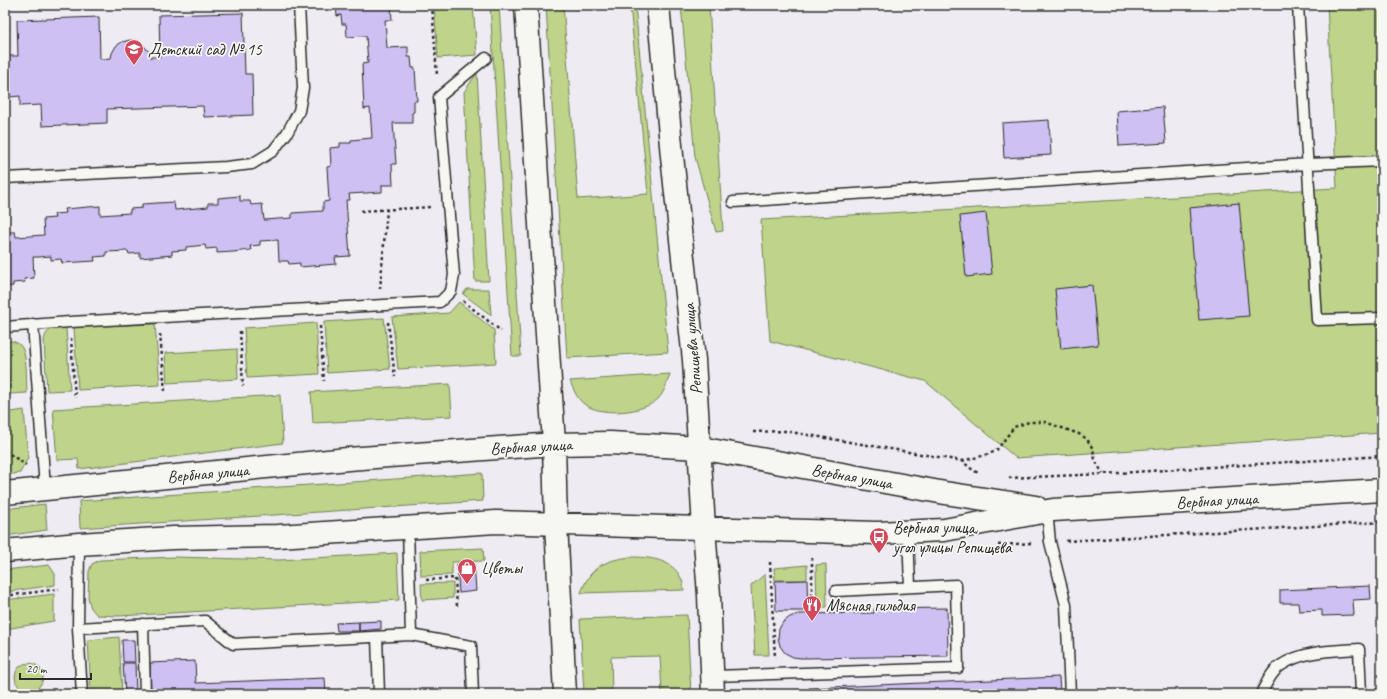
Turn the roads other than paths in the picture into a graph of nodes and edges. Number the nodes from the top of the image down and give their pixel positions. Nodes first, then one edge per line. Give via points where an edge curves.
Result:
1 (299, 5) edge
2 (526, 5) edge
3 (658, 5) edge
4 (1298, 5) edge
5 (486, 58) dead end
6 (1382, 161) edge
7 (1308, 164) junction
8 (5, 178) edge
9 (733, 202) dead end
10 (1382, 318) edge
11 (33, 324) junction
12 (5, 327) edge
13 (554, 444) junction
14 (700, 448) junction
15 (45, 488) junction
16 (1382, 490) edge
17 (5, 493) edge
18 (1050, 510) junction
19 (556, 524) junction
20 (408, 528) junction
21 (704, 528) junction
22 (908, 531) junction
23 (79, 544) junction
24 (5, 551) edge
25 (910, 587) junction
26 (836, 590) dead end
27 (143, 624) junction
28 (78, 628) junction
29 (411, 635) junction
30 (377, 637) junction
31 (713, 685) edge
32 (82, 694) edge
33 (145, 694) edge
34 (379, 694) edge
35 (473, 694) edge
36 (565, 694) edge
37 (1070, 694) edge
38 (1261, 694) edge
39 (1361, 694) edge

1 - 8 lane via 303,88 299,111 288,133 273,151 252,164
2 - 13 main road
3 - 14 main road, Репищева улица via 694,360
4 - 7 lane
5 - 11 lane via 439,97 454,275 450,291 440,302
6 - 7 lane
7 - 9 lane
7 - 10 lane via 1317,320
11 - 12 lane
11 - 15 lane
13 - 14 main road, Вербная улица via 610,443
13 - 15 main road, Вербная улица via 348,459
13 - 19 main road
14 - 18 main road, Вербная улица
14 - 21 main road, Репищева улица
15 - 17 main road, Вербная улица
16 - 18 main road, Вербная улица
18 - 22 main road, Вербная улица via 944,530
18 - 37 lane via 1050,542 1066,605
19 - 20 main road, Вербная улица via 496,522
19 - 21 main road, Вербная улица
19 - 36 main road
20 - 23 main road, Вербная улица
20 - 29 lane
21 - 22 main road, Вербная улица via 877,533
21 - 31 main road, Репищева улица
22 - 25 lane
23 - 24 main road, Вербная улица
23 - 28 lane
25 - 26 lane
25 - 31 lane via 956,585 958,668 777,674
27 - 28 lane
27 - 30 lane via 205,620 233,644
27 - 33 lane
28 - 32 lane
29 - 30 lane
29 - 35 lane via 471,646
30 - 34 lane
38 - 39 lane via 1267,681 1280,666 1298,657 1359,649

